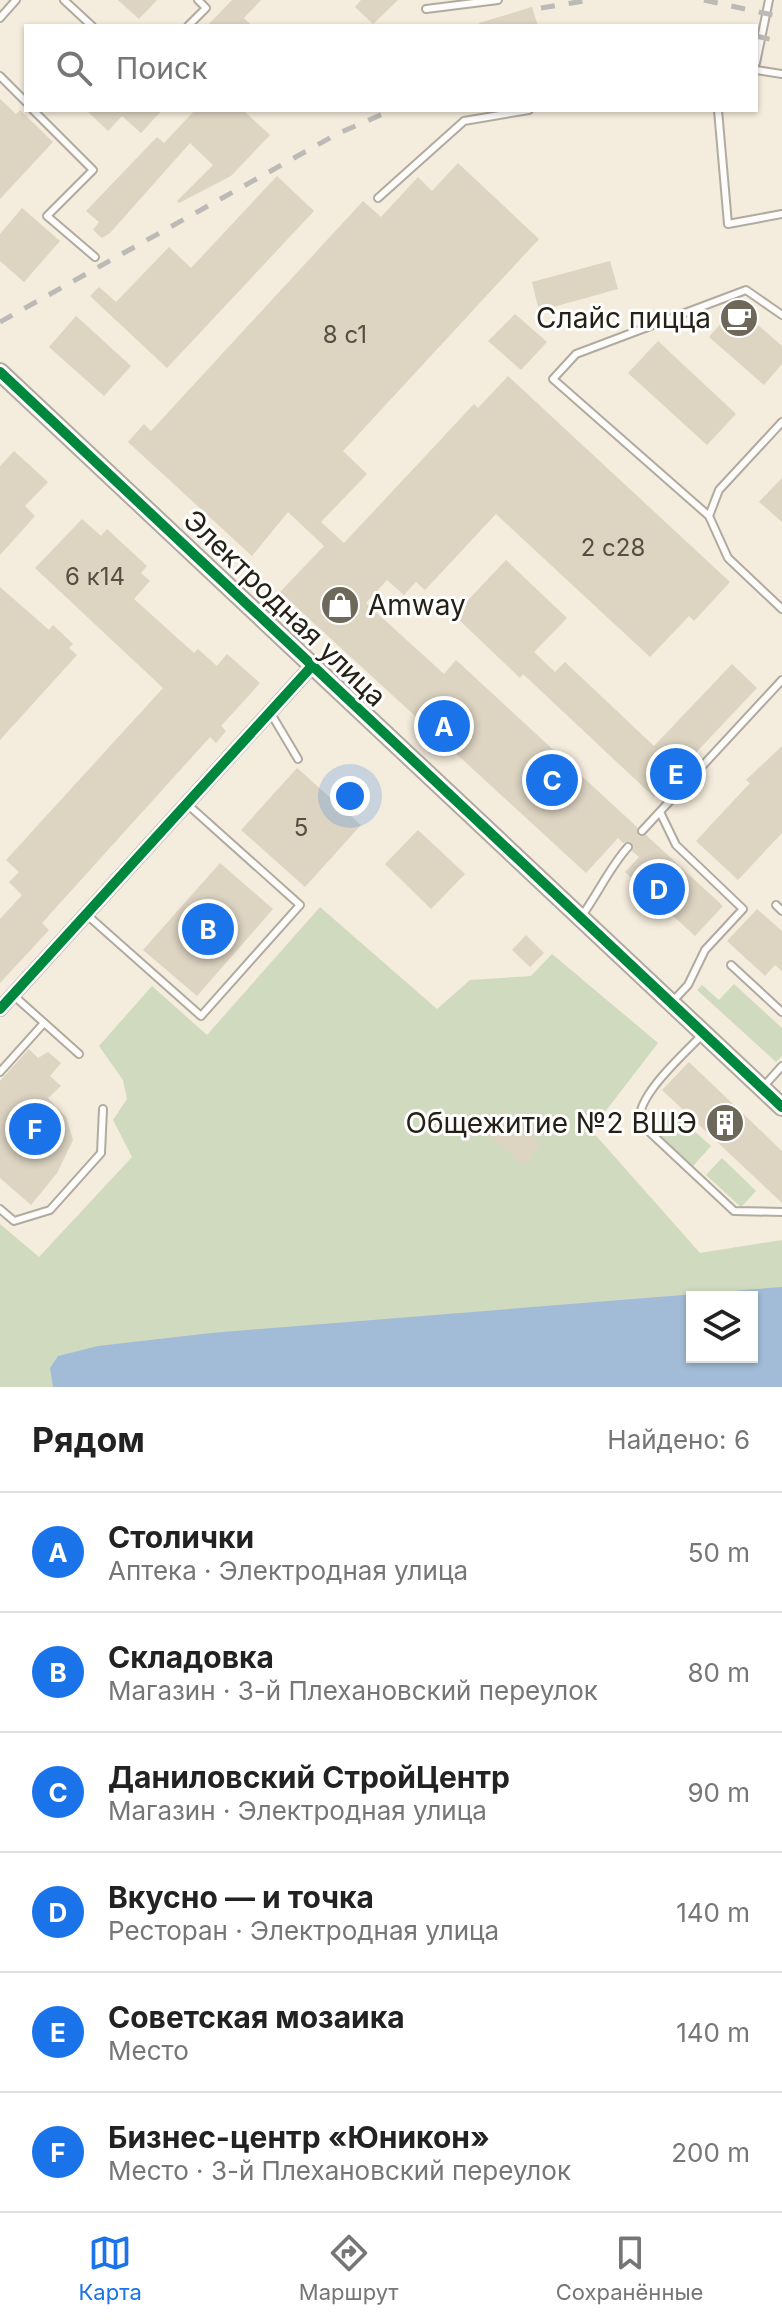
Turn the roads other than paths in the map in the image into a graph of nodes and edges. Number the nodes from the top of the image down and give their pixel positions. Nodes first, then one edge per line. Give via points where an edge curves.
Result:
1 (16, 0) edge
2 (64, 0) edge
3 (198, 0) edge
4 (498, 0) edge
5 (769, 0) edge
6 (426, 9) dead end
7 (0, 18) edge
8 (90, 24) edge
9 (190, 24) edge
10 (758, 53) edge
11 (758, 70) edge
12 (782, 74) edge
13 (0, 76) edge
14 (24, 100) edge
15 (35, 112) edge
16 (517, 112) edge
17 (718, 112) edge
18 (378, 198) dead end
19 (782, 214) edge
20 (95, 257) dead end
21 (782, 315) edge
22 (0, 372) edge
23 (782, 422) edge
24 (709, 516) junction
25 (782, 609) edge
26 (311, 667) junction
27 (782, 680) edge
28 (270, 712) junction
29 (298, 759) dead end
30 (187, 804) junction
31 (660, 812) junction
32 (642, 831) dead end
33 (628, 847) dead end
34 (776, 905) dead end
35 (782, 911) edge
36 (86, 914) junction
37 (579, 920) junction
38 (731, 965) dead end
39 (13, 995) junction
40 (670, 1004) junction
41 (0, 1009) edge
42 (782, 1012) edge
43 (44, 1023) junction
44 (703, 1034) junction
45 (79, 1054) dead end
46 (782, 1066) edge
47 (0, 1072) edge
48 (762, 1089) junction
49 (782, 1107) edge
50 (103, 1109) dead end
51 (0, 1209) edge
52 (782, 1212) edge

1 - 7 lane
2 - 8 lane
3 - 9 lane via 206,8
4 - 6 lane
5 - 10 lane
11 - 12 lane
13 - 14 lane
15 - 20 lane via 93,170 47,216
16 - 18 lane via 464,121
17 - 19 lane via 728,224
21 - 24 lane via 746,290 576,354 553,379
22 - 26 street, Электродная улица
23 - 24 lane via 719,490
24 - 25 lane via 728,558
26 - 28 street
26 - 37 street, Электродная улица
27 - 31 lane
28 - 29 lane
28 - 30 street
30 - 36 street
30 - 36 lane via 300,905 201,1016
31 - 32 lane
31 - 40 lane via 676,845 743,909 705,950 688,985
33 - 37 lane
34 - 35 lane
36 - 39 street
37 - 40 street, Электродная улица
38 - 42 lane
39 - 41 street
39 - 43 lane
40 - 44 street, Электродная улица
43 - 45 lane
43 - 47 lane
44 - 48 street, Электродная улица
44 - 52 lane via 642,1102 641,1124 734,1211
46 - 48 lane
48 - 49 street, Электродная улица
50 - 51 lane via 101,1153 50,1210 14,1221

